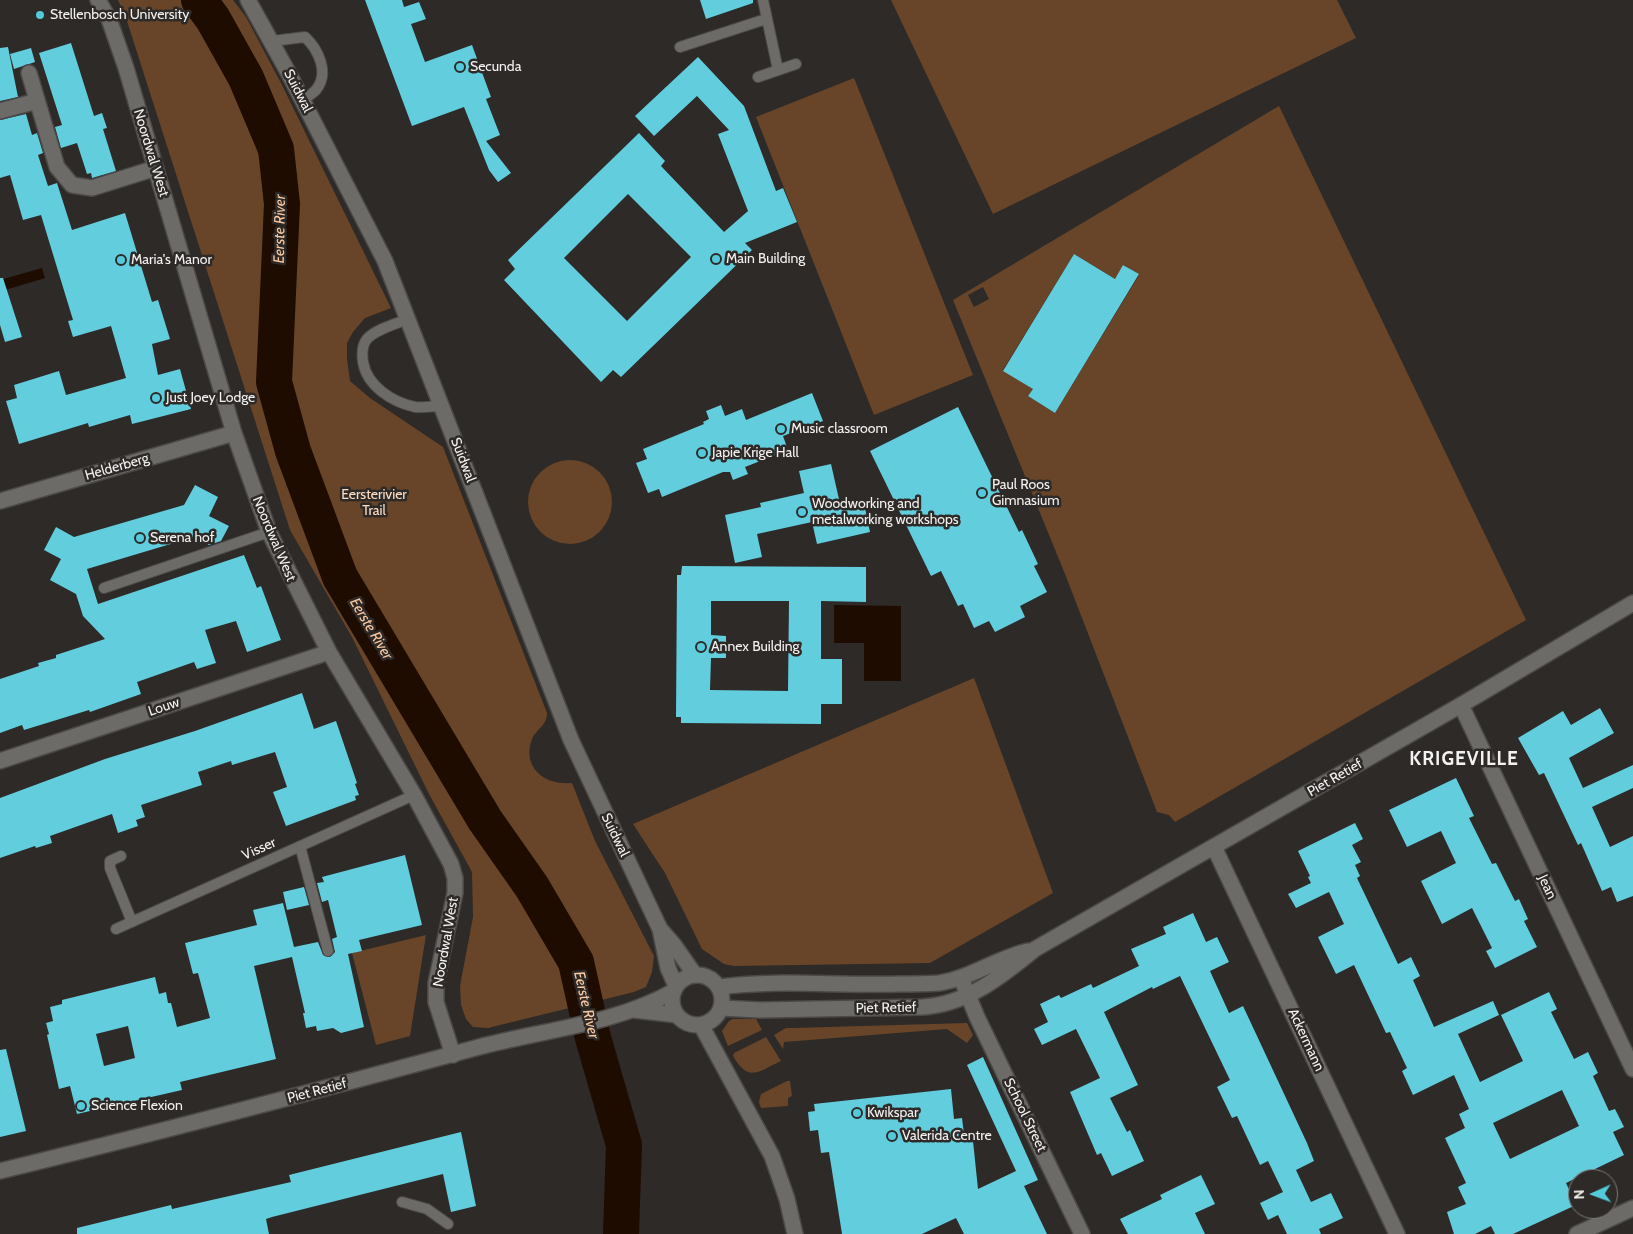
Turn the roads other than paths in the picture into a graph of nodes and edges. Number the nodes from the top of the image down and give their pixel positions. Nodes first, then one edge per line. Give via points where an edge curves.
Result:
1 (98, 0) edge
2 (248, 0) edge
3 (763, 0) edge
4 (766, 19) junction
5 (272, 41) junction
6 (680, 47) dead end
7 (796, 64) dead end
8 (778, 70) junction
9 (29, 73) dead end
10 (758, 77) dead end
11 (303, 100) junction
12 (38, 101) junction
13 (0, 111) edge
14 (156, 168) junction
15 (408, 319) junction
16 (442, 406) junction
17 (234, 433) junction
18 (0, 501) edge
19 (269, 532) junction
20 (104, 588) dead end
21 (1633, 603) edge
22 (328, 652) junction
23 (1461, 705) junction
24 (0, 761) edge
25 (414, 795) junction
26 (300, 846) junction
27 (1214, 847) junction
28 (121, 856) dead end
29 (132, 922) junction
30 (116, 929) dead end
31 (660, 929) junction
32 (1035, 950) junction
33 (328, 951) dead end
34 (695, 975) junction
35 (961, 978) junction
36 (718, 987) junction
37 (675, 988) junction
38 (968, 996) junction
39 (721, 1008) junction
40 (634, 1010) junction
41 (676, 1015) junction
42 (700, 1026) junction
43 (453, 1056) junction
44 (1633, 1069) edge
45 (0, 1171) edge
46 (402, 1202) dead end
47 (1633, 1208) edge
48 (448, 1224) dead end
49 (795, 1234) edge
50 (1082, 1234) edge
51 (1396, 1234) edge
52 (1577, 1234) edge

1 - 14 street, Noordwal West via 115,35
2 - 5 street, Suidwal
3 - 4 lane
4 - 6 lane
4 - 8 lane
5 - 11 street, Suidwal
5 - 11 lane via 305,37 315,46 322,70 316,89
7 - 8 lane
8 - 10 lane
9 - 12 street
11 - 15 street, Suidwal via 385,261
12 - 13 street
12 - 14 street via 57,167 72,184 92,188
14 - 17 street, Noordwal West
15 - 16 street, Suidwal
15 - 16 lane via 367,340 363,354 367,375 390,397 416,407
16 - 31 street, Suidwal via 571,740
17 - 18 street, Helderberg
17 - 19 street, Noordwal West
19 - 20 lane
19 - 22 street, Noordwal West
21 - 23 street, Piet Retief
22 - 24 street, Louw
22 - 25 street, Noordwal West
23 - 27 street, Piet Retief
23 - 44 street, Jean
25 - 26 lane, Visser
25 - 43 street, Noordwal West via 451,864 455,878 436,983 436,1002
26 - 29 lane, Visser
26 - 33 lane
27 - 32 street, Piet Retief
27 - 51 street, Ackermann
28 - 29 lane via 110,861 110,868
29 - 30 lane, Visser
31 - 34 street, Suidwal
31 - 37 street, Suidwal
32 - 35 street, Piet Retief via 1010,956
32 - 38 street, Piet Retief via 1006,973
34 - 36 street via 708,978
34 - 37 street
35 - 36 street, Piet Retief via 938,983 760,983
35 - 38 street, School Street
36 - 39 street
37 - 40 street, Piet Retief
37 - 41 street via 672,999
38 - 39 street, Piet Retief via 942,1005 922,1007
38 - 50 street, School Street
39 - 42 street via 709,1022
40 - 41 street, Piet Retief
40 - 43 street, Piet Retief
41 - 42 street via 683,1021
42 - 49 street via 772,1156 788,1199
43 - 45 street, Piet Retief
46 - 48 lane via 427,1209
47 - 52 street

